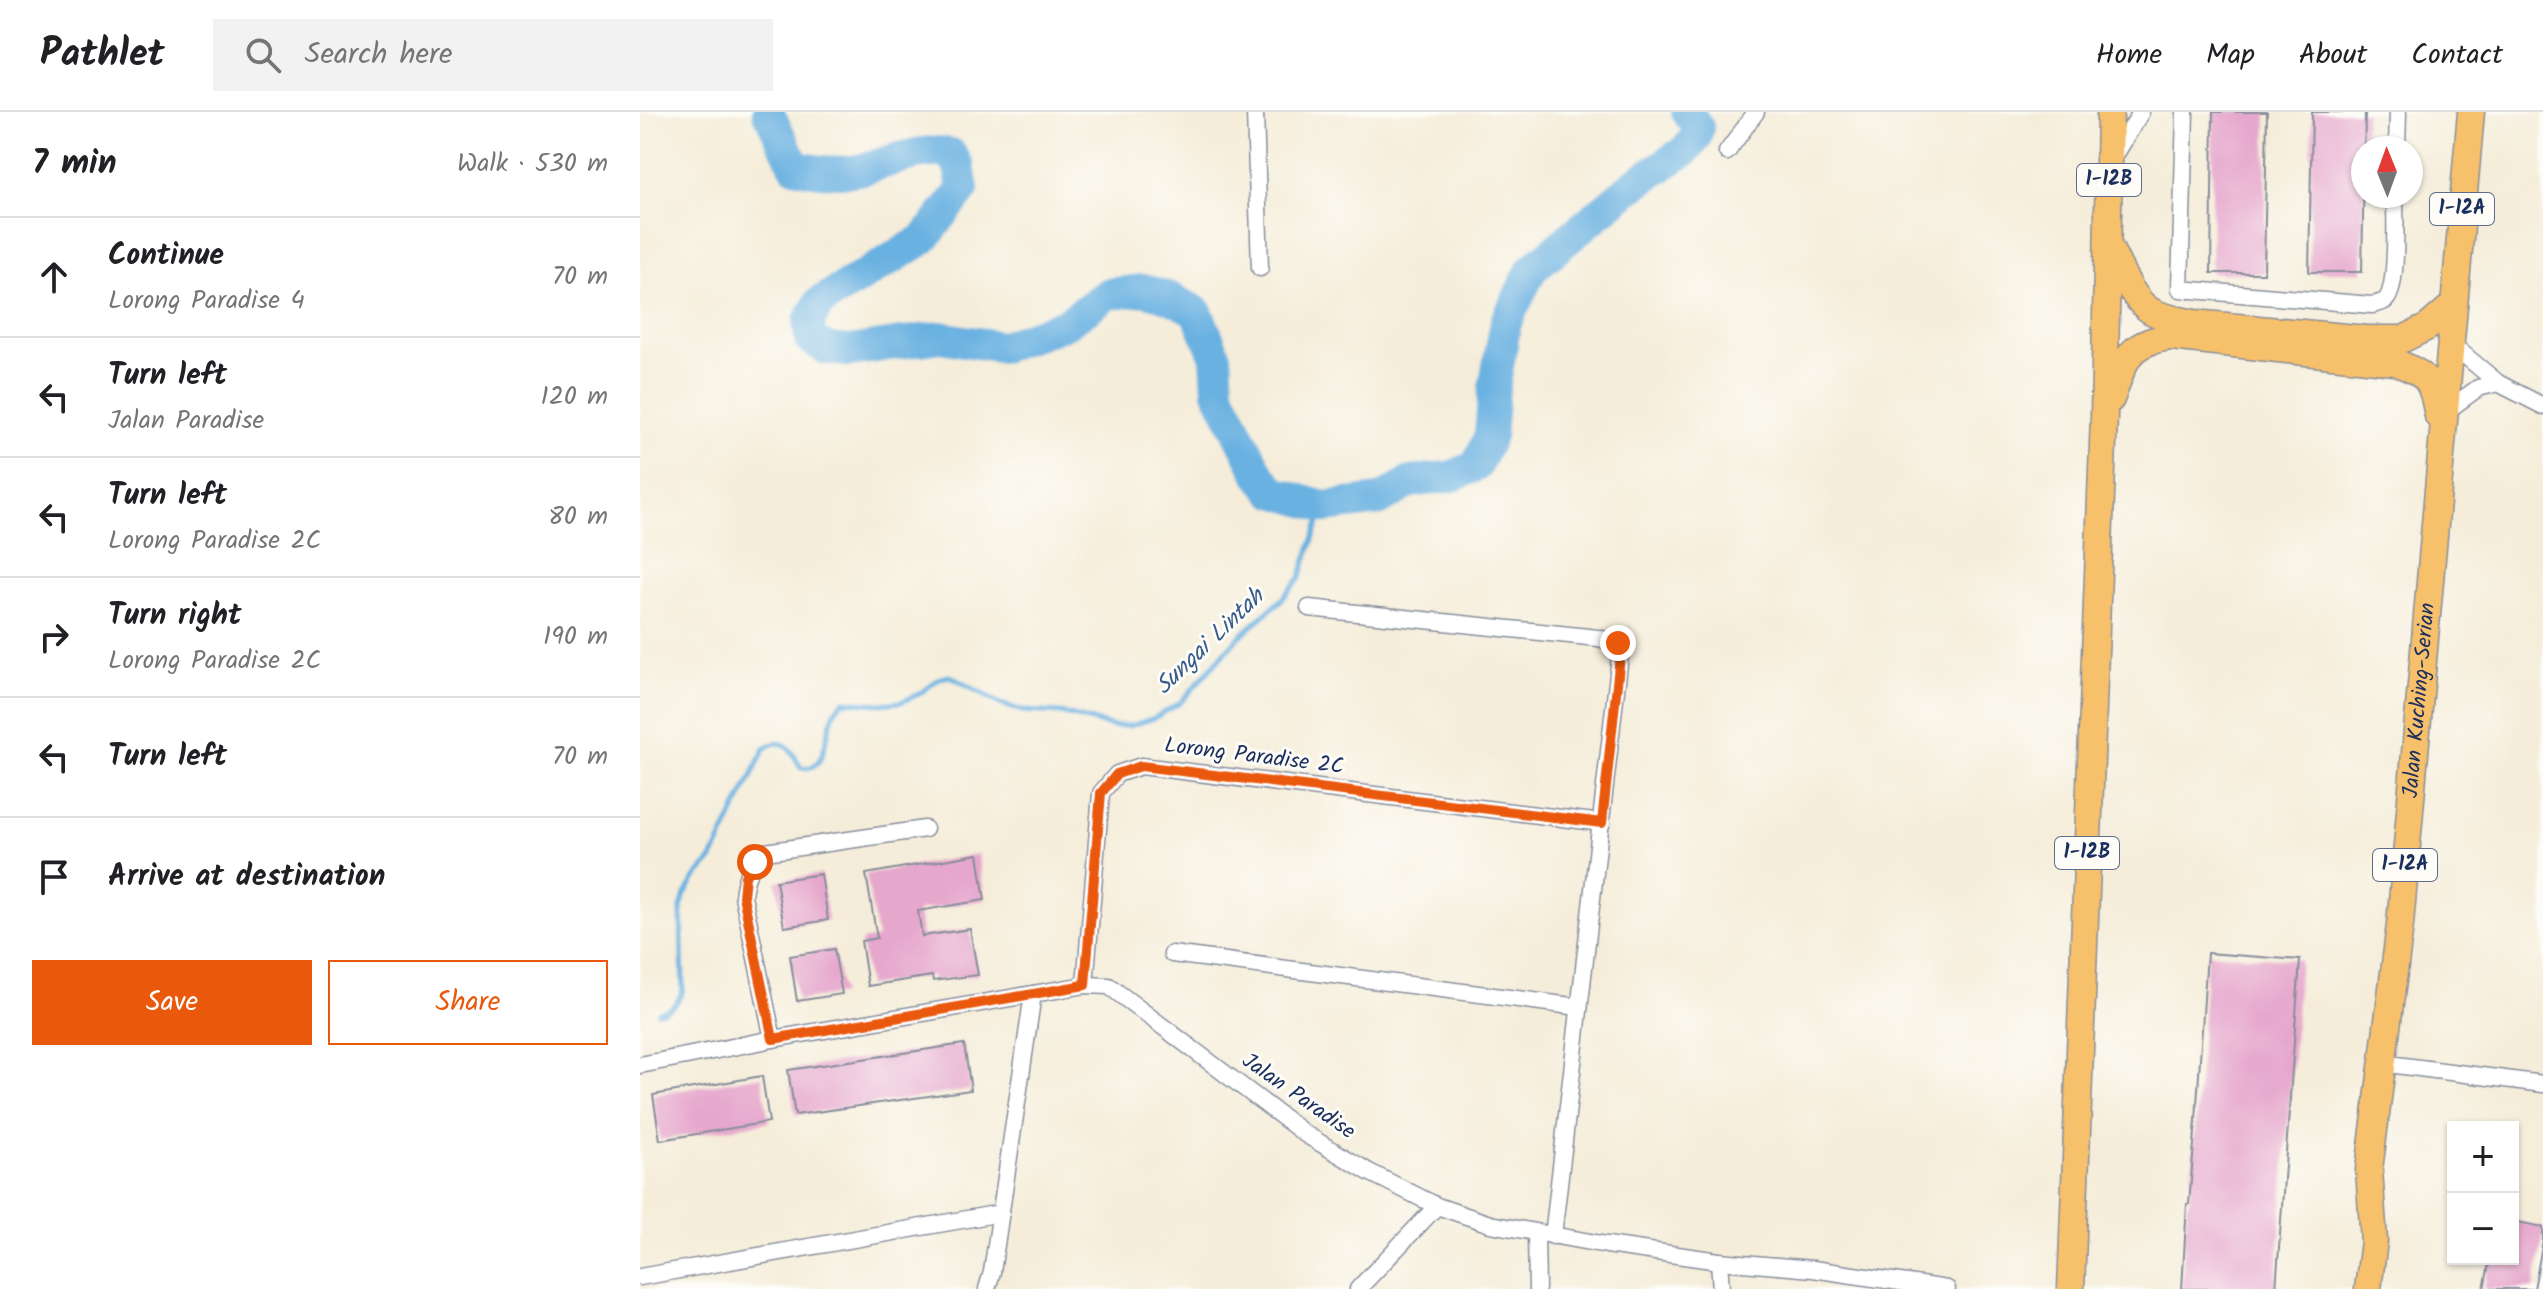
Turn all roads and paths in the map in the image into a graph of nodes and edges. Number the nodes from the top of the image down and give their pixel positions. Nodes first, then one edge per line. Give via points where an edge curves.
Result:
1 (1255, 112) edge
2 (1756, 112) edge
3 (2110, 112) edge
4 (2141, 112) edge
5 (2185, 112) edge
6 (2398, 112) edge
7 (2460, 112) edge
8 (2471, 112) edge
9 (2397, 136) edge
10 (1727, 152) dead end
11 (2109, 167) junction
12 (2395, 208) edge
13 (2109, 247) junction
14 (2458, 248) junction
15 (1260, 268) dead end
16 (2180, 289) junction
17 (2452, 306) junction
18 (2181, 320) junction
19 (2450, 343) junction
20 (2498, 383) junction
21 (2543, 406) edge
22 (2445, 412) junction
23 (2104, 416) junction
24 (2443, 440) junction
25 (1309, 608) dead end
26 (1602, 823) junction
27 (925, 829) dead end
28 (1172, 954) dead end
29 (1085, 985) junction
30 (1033, 994) junction
31 (1579, 1007) junction
32 (773, 1039) junction
33 (2381, 1063) junction
34 (640, 1065) edge
35 (2543, 1084) edge
36 (1437, 1206) junction
37 (1001, 1213) junction
38 (1536, 1233) junction
39 (1553, 1236) junction
40 (1719, 1261) junction
41 (640, 1277) edge
42 (1905, 1286) edge
43 (987, 1289) edge
44 (1358, 1289) edge
45 (1537, 1289) edge
46 (1721, 1289) edge
47 (1947, 1289) edge
48 (2071, 1289) edge
49 (2368, 1289) edge

1 - 15 street
2 - 10 street
3 - 11 highway, 1-12B
4 - 11 street
5 - 16 street
6 - 9 street
7 - 14 street
8 - 14 highway, Jalan Kuching-Serian / 1-12A
11 - 13 highway, 1-12B
12 - 16 street via 2393,283 2384,302
13 - 18 highway via 2148,310
13 - 23 highway, 1-12B
14 - 17 highway, Jalan Kuching-Serian / 1-12A
16 - 18 street
17 - 18 highway via 2428,327 2403,339
17 - 19 highway, Jalan Kuching-Serian / 1-12A
19 - 20 street
19 - 22 highway, Jalan Kuching-Serian / 1-12A
20 - 21 street
20 - 22 street via 2478,388
22 - 24 highway, Jalan Kuching-Serian / 1-12A
23 - 24 highway via 2126,361 2138,346 2171,337 2395,362 2421,372 2433,388
23 - 48 highway, 1-12B
24 - 33 highway, Jalan Kuching-Serian / 1-12A via 2400,925
25 - 26 street via 1618,643
26 - 29 street, Lorong Paradise 2C via 1141,766 1117,774 1101,793
26 - 31 street
27 - 32 street via 765,852 755,862 745,876 743,896
28 - 31 street
29 - 30 street, Jalan Paradise
29 - 36 street, Jalan Paradise via 1109,986 1305,1134
30 - 32 street, Jalan Paradise
30 - 37 street
31 - 39 street
32 - 34 street, Jalan Paradise
33 - 35 street
33 - 49 highway, Jalan Kuching-Serian / 1-12A via 2369,1170 2374,1241
36 - 38 street, Jalan Paradise
36 - 44 street
37 - 41 street
37 - 43 street
38 - 39 street, Jalan Paradise
38 - 45 street
39 - 40 street, Jalan Paradise
40 - 42 street, Jalan Paradise via 1813,1269
40 - 46 street
42 - 47 street, Jalan Paradise

